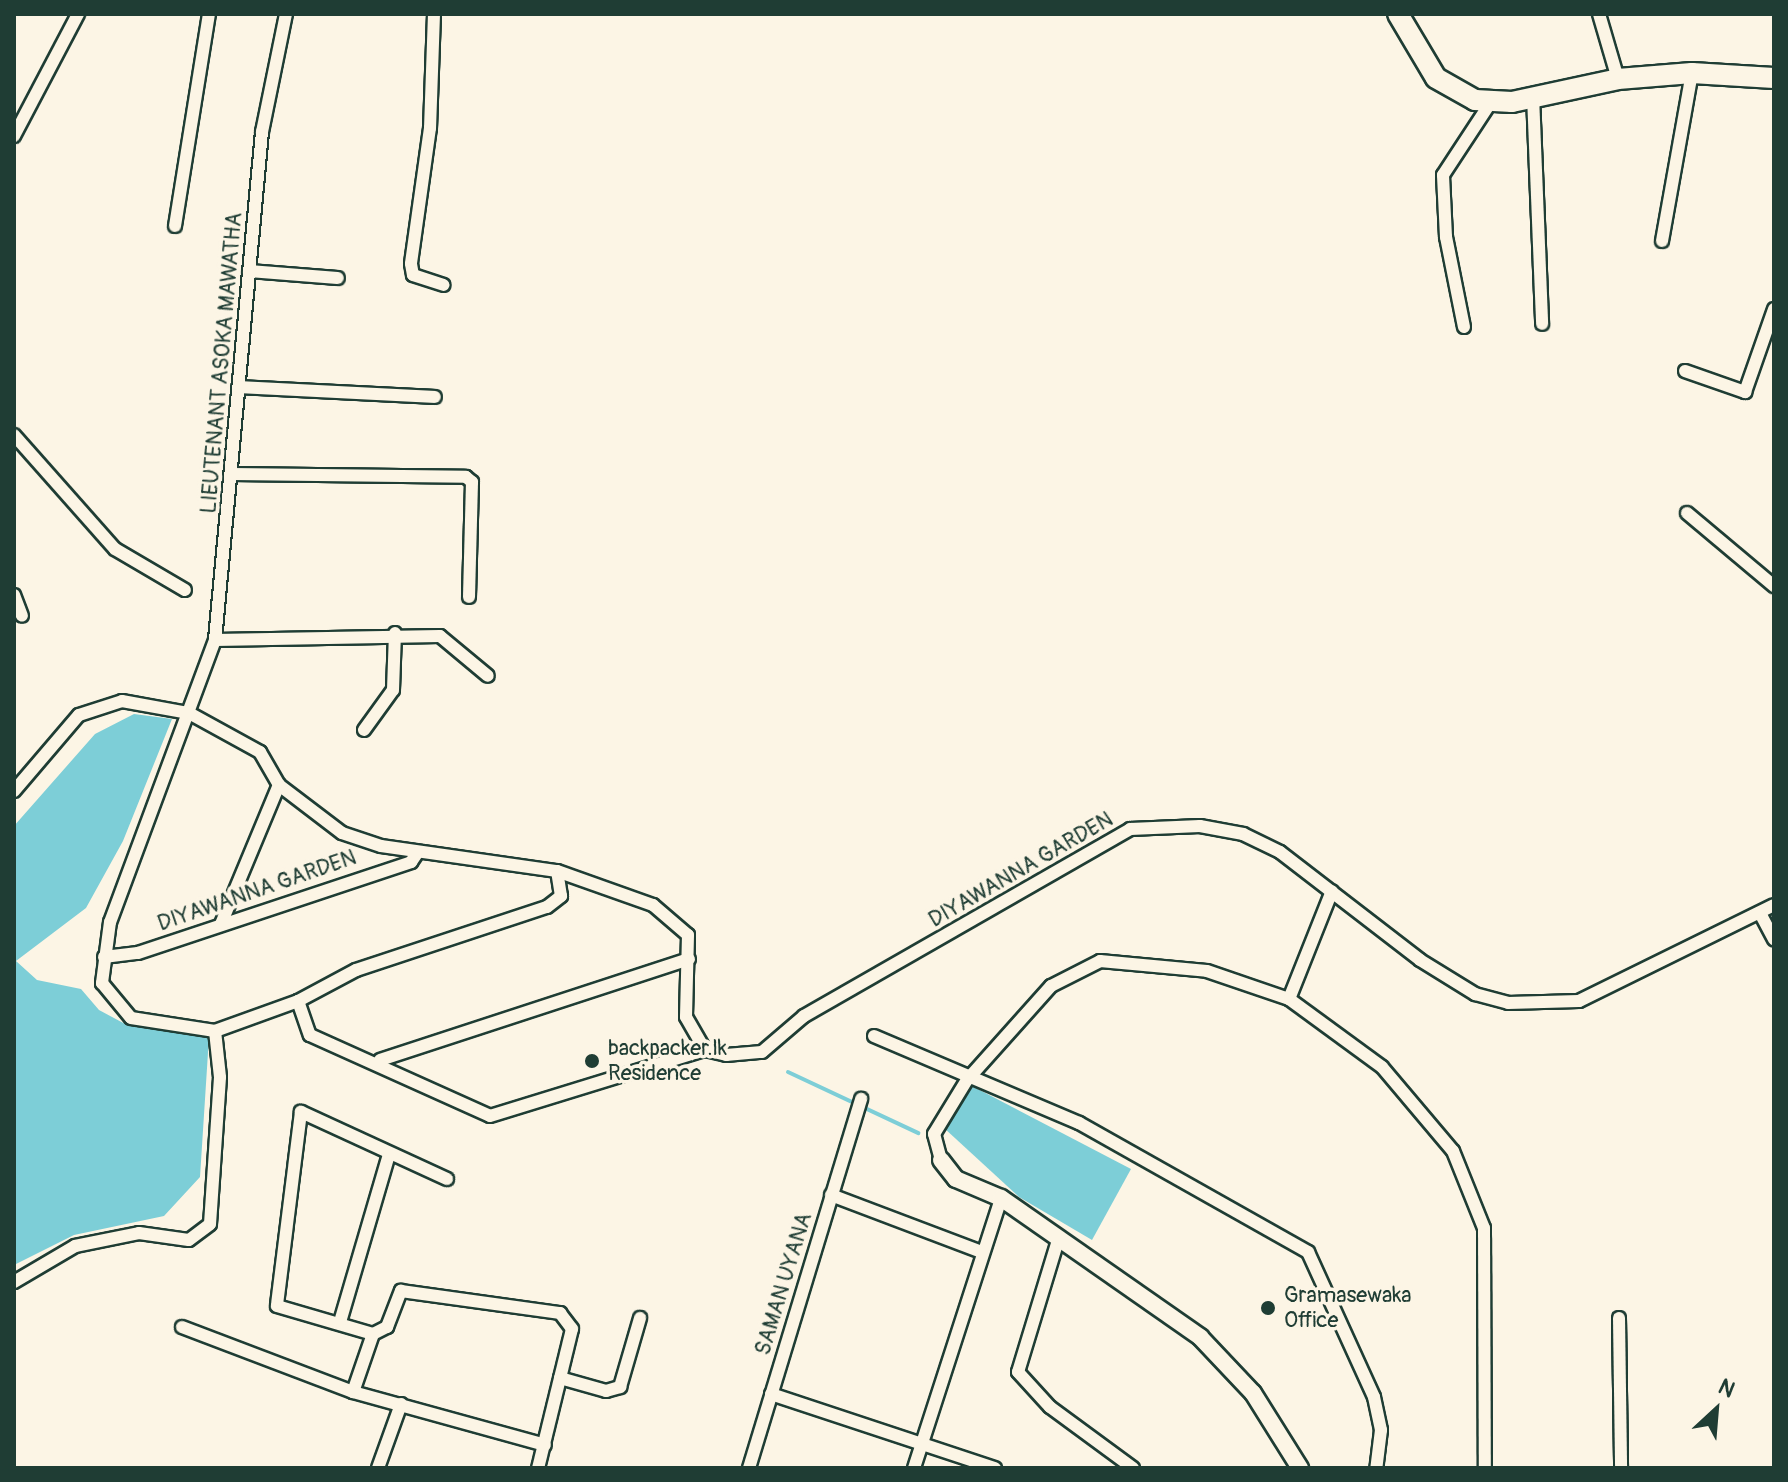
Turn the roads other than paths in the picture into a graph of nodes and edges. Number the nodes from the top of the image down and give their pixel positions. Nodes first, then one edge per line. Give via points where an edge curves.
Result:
1 (78, 14) edge
2 (209, 14) edge
3 (286, 14) edge
4 (434, 14) edge
5 (1398, 14) edge
6 (1599, 14) edge
7 (1692, 73) junction
8 (1774, 78) edge
9 (1618, 79) junction
10 (1533, 96) junction
11 (1491, 102) junction
12 (14, 136) edge
13 (175, 226) dead end
14 (1662, 241) dead end
15 (249, 271) junction
16 (338, 278) dead end
17 (443, 285) dead end
18 (1774, 309) edge
19 (1542, 324) dead end
20 (1464, 327) dead end
21 (1685, 371) dead end
22 (239, 387) junction
23 (435, 397) dead end
24 (14, 435) edge
25 (232, 474) junction
26 (1687, 513) dead end
27 (1774, 586) edge
28 (185, 590) dead end
29 (14, 595) edge
30 (469, 597) dead end
31 (22, 616) dead end
32 (395, 633) junction
33 (215, 640) junction
34 (488, 676) dead end
35 (189, 713) junction
36 (364, 730) dead end
37 (279, 785) junction
38 (14, 791) edge
39 (418, 852) junction
40 (557, 871) junction
41 (1332, 891) junction
42 (1774, 905) edge
43 (1760, 913) junction
44 (221, 924) junction
45 (1774, 939) edge
46 (104, 957) junction
47 (689, 959) junction
48 (1289, 999) junction
49 (298, 1001) junction
50 (215, 1031) junction
51 (874, 1036) dead end
52 (705, 1050) junction
53 (380, 1060) junction
54 (971, 1075) junction
55 (859, 1105) dead end
56 (389, 1154) junction
57 (941, 1160) joint
58 (447, 1179) dead end
59 (831, 1195) junction
60 (1001, 1198) junction
61 (1059, 1237) junction
62 (982, 1252) junction
63 (14, 1282) edge
64 (640, 1318) dead end
65 (1619, 1318) dead end
66 (340, 1322) junction
67 (182, 1327) dead end
68 (373, 1334) junction
69 (560, 1378) junction
70 (353, 1392) junction
71 (771, 1394) junction
72 (401, 1404) junction
73 (545, 1445) junction
74 (921, 1445) junction
75 (378, 1468) edge
76 (538, 1468) edge
77 (749, 1468) edge
78 (914, 1468) edge
79 (995, 1468) edge
80 (1133, 1468) edge
81 (1300, 1468) edge
82 (1376, 1468) edge
83 (1485, 1468) edge
84 (1621, 1468) edge

1 - 12 street
2 - 13 street
3 - 15 street, LIEUTENANT ASOKA MAWATHA via 262,132
4 - 17 street via 430,128 411,264 413,275
5 - 11 main road via 1436,78
6 - 9 street
7 - 8 main road
7 - 9 main road
7 - 14 street
9 - 10 main road
10 - 11 main road
10 - 19 street
11 - 20 street via 1443,175 1446,237
15 - 16 street
15 - 22 street, LIEUTENANT ASOKA MAWATHA
18 - 21 street via 1745,392
22 - 23 street
22 - 25 street, LIEUTENANT ASOKA MAWATHA
24 - 28 street via 115,549
25 - 30 street via 466,477 472,482
25 - 33 street, LIEUTENANT ASOKA MAWATHA
26 - 27 street
29 - 31 street
32 - 33 street
32 - 34 street via 440,636
32 - 36 street via 393,690
33 - 35 street, LIEUTENANT ASOKA MAWATHA
35 - 37 street, DIYAWANNA GARDEN via 260,752
35 - 38 street, DIYAWANNA GARDEN via 122,701 79,715
35 - 46 street via 110,922
37 - 39 street, DIYAWANNA GARDEN via 342,833
37 - 44 street
39 - 40 street, DIYAWANNA GARDEN via 493,856
39 - 44 street, DIYAWANNA GARDEN via 411,862
40 - 47 street, DIYAWANNA GARDEN via 653,905 688,935
40 - 49 street via 561,896 547,907 356,970
41 - 43 street, DIYAWANNA GARDEN via 1431,967 1475,994 1508,1003 1579,1001
41 - 48 street
41 - 52 street, DIYAWANNA GARDEN via 1243,834 1200,826 1130,829 804,1016 762,1052
42 - 43 street, DIYAWANNA GARDEN
43 - 45 street
44 - 46 street, DIYAWANNA GARDEN via 138,953
46 - 50 street via 102,983 115,1007 131,1018
47 - 52 street, DIYAWANNA GARDEN via 686,1017
47 - 53 street
48 - 54 street via 1207,971 1100,961 1051,986
48 - 83 street via 1382,1067 1453,1151 1484,1228
49 - 50 street
49 - 53 street via 310,1035
50 - 63 street via 220,1077 210,1224 189,1240 139,1233 75,1246
51 - 54 street
52 - 53 street via 490,1116
54 - 57 street via 934,1134
54 - 82 street via 1079,1123 1308,1252 1374,1397 1381,1430
55 - 59 street, SAMAN UYANA
56 - 58 street
56 - 66 street
56 - 66 street via 301,1112 277,1306
57 - 60 street via 956,1179
59 - 62 street
59 - 71 street, SAMAN UYANA
60 - 61 street
60 - 62 street
61 - 80 street via 1018,1372 1050,1407
61 - 81 street via 1152,1299 1228,1364
62 - 74 street
64 - 69 street via 620,1387
65 - 84 street
66 - 68 street
67 - 70 street
68 - 69 street via 387,1327 401,1291 560,1313 572,1329
68 - 70 street
69 - 73 street
70 - 72 street
71 - 74 street
71 - 77 street, SAMAN UYANA
72 - 73 street
72 - 75 street
73 - 76 street
74 - 78 street
74 - 79 street

